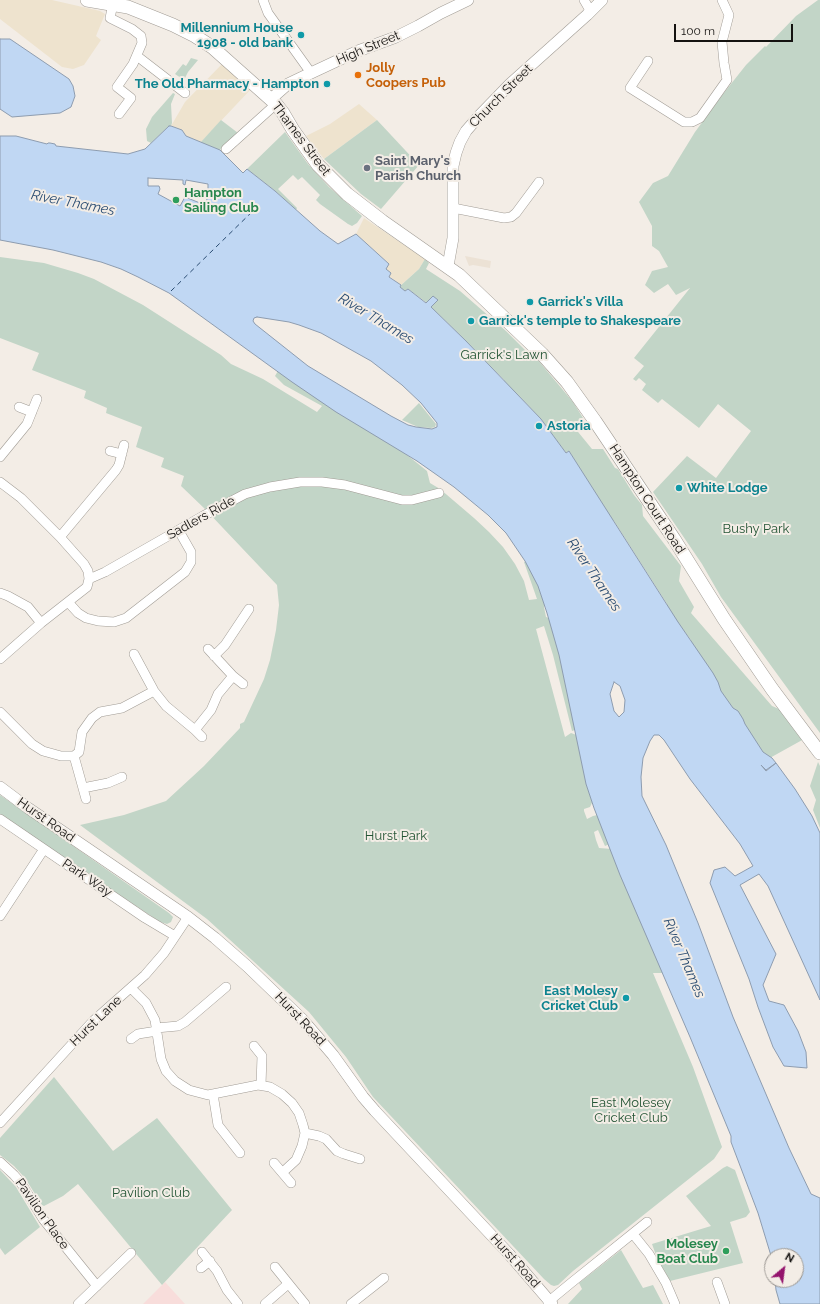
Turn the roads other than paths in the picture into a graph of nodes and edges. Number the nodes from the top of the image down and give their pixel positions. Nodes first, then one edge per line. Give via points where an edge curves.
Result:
1 (87, 0) edge
2 (263, 0) edge
3 (468, 0) edge
4 (584, 0) edge
5 (602, 0) edge
6 (722, 0) edge
7 (108, 2) edge
8 (591, 12) junction
9 (136, 56) junction
10 (648, 61) dead end
11 (311, 73) junction
12 (185, 93) dead end
13 (273, 101) junction
14 (119, 114) dead end
15 (226, 149) dead end
16 (539, 182) dead end
17 (453, 208) junction
18 (448, 266) junction
19 (37, 399) dead end
20 (19, 407) dead end
21 (32, 412) junction
22 (124, 445) dead end
23 (110, 450) dead end
24 (122, 454) junction
25 (0, 457) edge
26 (0, 482) edge
27 (439, 493) dead end
28 (179, 531) junction
29 (60, 537) junction
30 (89, 579) junction
31 (0, 593) edge
32 (68, 602) junction
33 (249, 610) dead end
34 (41, 623) junction
35 (134, 654) dead end
36 (0, 659) edge
37 (233, 676) junction
38 (243, 684) dead end
39 (154, 691) junction
40 (1, 713) edge
41 (194, 730) junction
42 (202, 737) dead end
43 (820, 753) edge
44 (74, 756) junction
45 (122, 777) dead end
46 (0, 787) edge
47 (83, 788) junction
48 (86, 799) dead end
49 (0, 819) edge
50 (44, 849) junction
51 (0, 916) edge
52 (188, 917) junction
53 (175, 936) junction
54 (226, 987) dead end
55 (131, 988) junction
56 (157, 1030) junction
57 (132, 1039) dead end
58 (254, 1046) dead end
59 (261, 1085) junction
60 (213, 1094) junction
61 (0, 1123) edge
62 (305, 1133) junction
63 (240, 1153) dead end
64 (360, 1159) dead end
65 (0, 1162) edge
66 (274, 1163) dead end
67 (283, 1172) junction
68 (291, 1182) dead end
69 (647, 1222) dead end
70 (633, 1234) junction
71 (202, 1252) dead end
72 (131, 1253) dead end
73 (210, 1261) junction
74 (275, 1267) dead end
75 (201, 1268) dead end
76 (384, 1278) dead end
77 (717, 1282) dead end
78 (288, 1284) junction
79 (97, 1286) junction
80 (550, 1303) edge
81 (78, 1304) edge
82 (238, 1304) edge
83 (265, 1304) edge
84 (305, 1304) edge
85 (351, 1304) edge
86 (675, 1304) edge
87 (725, 1304) edge

1 - 7 highway, Thames Street
2 - 11 street via 268,13
3 - 11 main road, High Street via 407,32
4 - 8 street
5 - 8 main road, Church Street
6 - 10 street via 729,16 722,42 727,80 700,118 684,122 630,88
7 - 9 street via 110,18 141,36 142,43
7 - 13 highway, Thames Street via 156,18 194,36 212,47
8 - 17 main road, Church Street via 510,84 466,131 453,166
9 - 12 street
9 - 14 street via 117,87 131,98
11 - 13 main road, High Street via 288,84
13 - 15 street
13 - 18 highway, Thames Street via 318,165 355,201
16 - 17 street via 511,217 504,218
17 - 18 main road, Church Street via 453,238
18 - 43 highway, Hampton Court Road via 520,331 567,382 596,421 724,619
19 - 21 street
20 - 21 street
21 - 25 street via 27,424
22 - 24 street
23 - 24 street
24 - 29 street via 116,470
26 - 29 street via 21,498
27 - 28 street, Sadlers Ride via 402,500 345,485 300,482 245,494
28 - 30 street, Sadlers Ride
28 - 32 street via 191,552 191,562 185,572 126,618 114,622 86,618 78,614
29 - 30 street via 84,564
30 - 32 street, Sadlers Ride via 86,587
31 - 34 street via 28,607
32 - 34 street, Sadlers Ride
33 - 37 street via 225,645 211,652
34 - 36 street, Sadlers Ride
35 - 39 street
37 - 38 street
37 - 41 street via 218,694 211,710
39 - 41 street via 166,706
39 - 44 street via 122,708 100,712 92,718 82,732 79,752
40 - 44 street via 32,744 43,751 61,756
41 - 42 street
44 - 47 street
45 - 47 street via 108,784
46 - 52 main road, Hurst Road
47 - 48 street
49 - 50 street, Park Way
50 - 51 street
50 - 53 street, Park Way
52 - 53 street, Hurst Lane
52 - 80 main road, Hurst Road via 241,961 302,1019 375,1112 509,1254
53 - 55 street, Hurst Lane via 157,961
54 - 56 street via 185,1022
55 - 56 street via 146,1003
55 - 61 street, Hurst Lane via 93,1021
56 - 57 street via 138,1034
56 - 60 street via 161,1059 166,1071 189,1090
58 - 59 street via 262,1056
59 - 60 street
59 - 62 street via 270,1087 292,1103 299,1113
60 - 63 street via 218,1125
62 - 64 street via 320,1136 337,1151
62 - 67 street via 296,1160
65 - 79 street, Pavilion Place via 14,1174 43,1219
66 - 67 street
67 - 68 street
69 - 70 street
70 - 80 street via 557,1294
70 - 86 street via 649,1254
71 - 73 street
72 - 79 street
73 - 75 street
73 - 82 street
74 - 78 street
76 - 85 street
77 - 87 street
78 - 83 street
78 - 84 street
79 - 81 street

